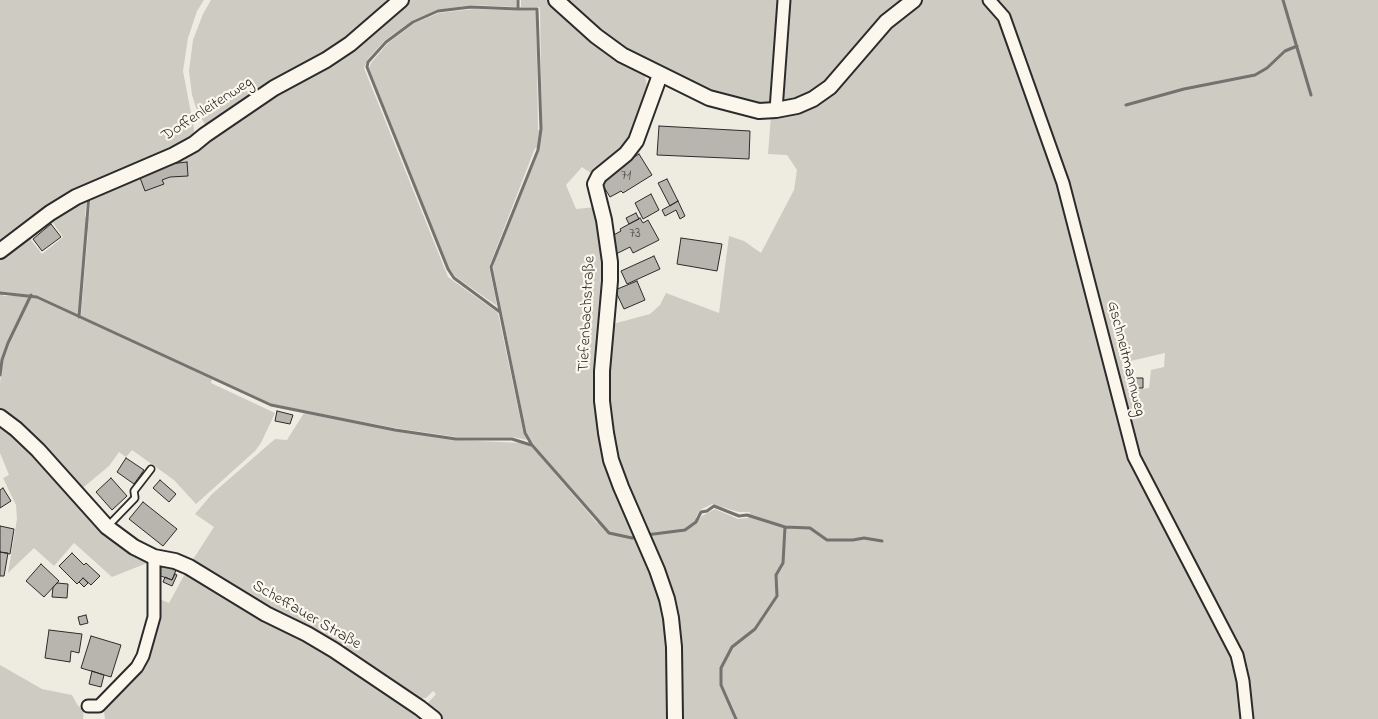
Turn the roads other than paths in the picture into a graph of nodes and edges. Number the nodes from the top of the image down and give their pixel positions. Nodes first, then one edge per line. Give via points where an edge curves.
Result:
1 (402, 0) edge
2 (556, 0) edge
3 (784, 0) edge
4 (914, 0) edge
5 (989, 0) edge
6 (660, 75) junction
7 (776, 110) junction
8 (0, 251) edge
9 (0, 417) edge
10 (152, 469) dead end
11 (107, 527) junction
12 (154, 557) junction
13 (88, 706) dead end
14 (434, 719) edge
15 (675, 719) edge
16 (1247, 719) edge

1 - 8 street, Doffenleitenweg via 350,44 274,88 194,144 76,197
2 - 6 street via 622,55
3 - 7 street
4 - 7 street via 886,22 830,87 813,99
5 - 16 street, Gschneitmannweg via 1004,17 1063,183 1134,457 1237,655
6 - 7 street via 709,98 759,110
6 - 15 street, Tiefenbachstraße via 636,141 626,154 598,176 595,184 610,262 602,371 606,433 611,460 667,599 674,647
9 - 11 street, Scheffauer Straße via 38,450
10 - 11 lane via 134,491 135,498
11 - 12 street, Scheffauer Straße
12 - 13 street via 154,617 143,656 137,667 99,706
12 - 14 street, Scheffauer Straße via 189,567 266,614 307,634

